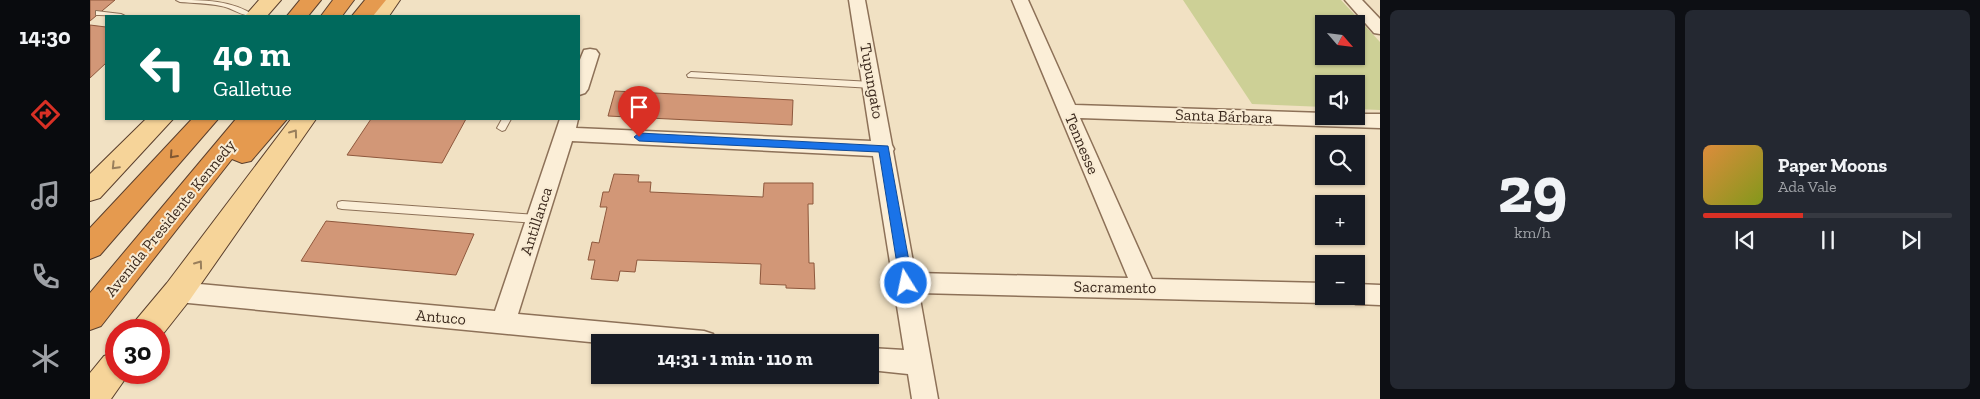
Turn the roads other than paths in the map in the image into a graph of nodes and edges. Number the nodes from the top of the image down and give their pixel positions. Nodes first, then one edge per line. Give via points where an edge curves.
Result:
1 (180, 0) edge
2 (209, 0) edge
3 (271, 0) edge
4 (311, 0) edge
5 (344, 0) edge
6 (376, 0) edge
7 (390, 0) edge
8 (858, 0) edge
9 (1020, 0) edge
10 (1353, 0) edge
11 (219, 3) junction
12 (100, 13) dead end
13 (115, 15) edge
14 (249, 15) edge
15 (256, 15) edge
16 (298, 15) edge
17 (332, 15) edge
18 (363, 15) edge
19 (379, 15) edge
20 (1380, 29) edge
21 (590, 54) dead end
22 (691, 75) dead end
23 (872, 85) junction
24 (580, 86) edge
25 (1068, 111) junction
26 (160, 120) edge
27 (205, 120) edge
28 (249, 120) edge
29 (274, 120) edge
30 (303, 120) edge
31 (1380, 121) edge
32 (566, 126) edge
33 (884, 148) junction
34 (90, 191) edge
35 (342, 205) dead end
36 (537, 219) junction
37 (90, 247) edge
38 (132, 266) junction
39 (906, 283) junction
40 (1144, 288) junction
41 (178, 292) junction
42 (1315, 293) edge
43 (1365, 294) edge
44 (1380, 295) edge
45 (90, 316) edge
46 (156, 319) edge
47 (503, 323) junction
48 (619, 334) edge
49 (879, 360) edge
50 (917, 363) junction
51 (105, 381) edge
52 (90, 399) edge
53 (925, 399) edge

1 - 11 lane
2 - 11 lane
3 - 15 main road
4 - 16 highway
5 - 17 highway
6 - 18 highway
7 - 19 main road
8 - 23 street, Tupungato
9 - 25 street, Tennesse
10 - 20 street
11 - 14 lane
12 - 13 lane
21 - 24 street
22 - 23 lane
23 - 33 street, Tupungato
25 - 31 street, Santa Bárbara
25 - 40 street, Tennesse
26 -> 34 main road
27 -> 37 highway
28 - 38 highway, Avenida Presidente Kennedy
29 - 38 highway
41 -> 30 main road
32 - 33 street
32 - 36 street, Antillanca
33 - 39 street, Tupungato
35 - 36 lane
36 - 47 street, Antillanca
38 - 45 highway, Avenida Presidente Kennedy
39 - 40 street, Sacramento
39 - 50 street, Tupungato
40 - 42 street, Sacramento
41 - 46 main road
41 - 47 street, Antuco
43 - 44 street
47 - 48 street, Antuco
49 - 50 street
50 - 53 street, Tupungato
51 - 52 main road

